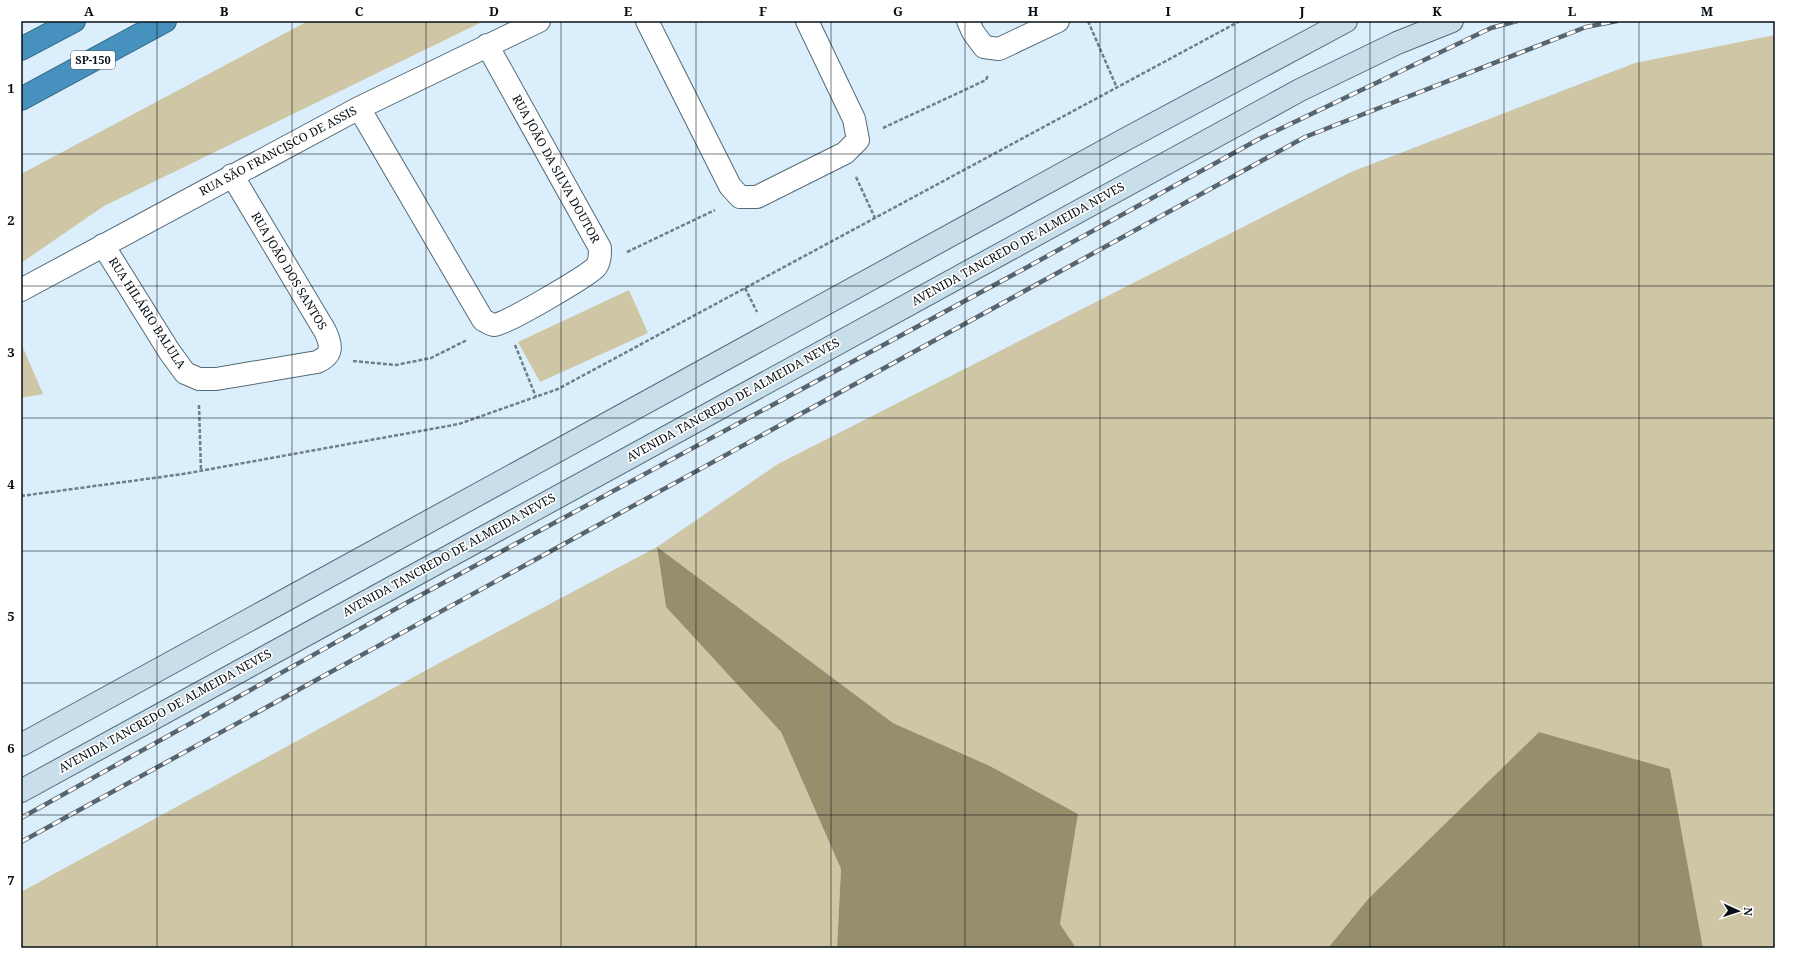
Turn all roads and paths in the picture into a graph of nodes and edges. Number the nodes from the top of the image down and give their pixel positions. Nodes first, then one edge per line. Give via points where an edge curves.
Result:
1 (74, 21) edge
2 (165, 21) edge
3 (539, 21) edge
4 (647, 21) edge
5 (807, 21) edge
6 (968, 21) edge
7 (1088, 21) edge
8 (1240, 21) edge
9 (1346, 21) edge
10 (1452, 21) edge
11 (1050, 25) edge
12 (487, 45) junction
13 (21, 49) edge
14 (999, 49) junction
15 (1117, 88) junction
16 (21, 99) edge
17 (358, 108) junction
18 (852, 146) junction
19 (232, 175) junction
20 (740, 197) junction
21 (875, 218) junction
22 (103, 245) junction
23 (595, 268) junction
24 (21, 290) edge
25 (499, 323) junction
26 (326, 358) junction
27 (199, 379) junction
28 (536, 397) junction
29 (201, 471) junction
30 (21, 496) edge
31 (21, 745) edge
32 (21, 791) edge

1 - 13 highway
2 - 16 highway, SP-150
3 - 12 street, RUA SÃO FRANCISCO DE ASSIS
4 - 20 street via 730,186
5 - 18 street via 854,119
6 - 14 street via 984,47
7 - 15 path
8 - 15 path
9 - 31 main road
10 - 32 main road, AVENIDA TANCREDO DE ALMEIDA NEVES via 1397,43 1300,90
11 - 14 street
12 - 17 street, RUA SÃO FRANCISCO DE ASSIS
12 - 23 street, RUA JOÃO DA SILVA DOUTOR via 600,248 600,259
14 - 18 path via 986,80
15 - 21 path
17 - 19 street, RUA SÃO FRANCISCO DE ASSIS
17 - 25 street via 483,320
18 - 20 street via 757,197
18 - 21 path
19 - 22 street, RUA SÃO FRANCISCO DE ASSIS
19 - 26 street, RUA JOÃO DOS SANTOS via 325,331 330,341 330,351
20 - 23 path
21 - 28 path via 558,389
22 - 24 street, RUA SÃO FRANCISCO DE ASSIS
22 - 27 street, RUA HILÁRIO BALULA via 169,351 186,373
23 - 25 street via 549,298
25 - 26 path via 431,358 396,365
25 - 28 path
26 - 27 street via 316,362
27 - 29 path
28 - 29 path via 459,424
29 - 30 path

